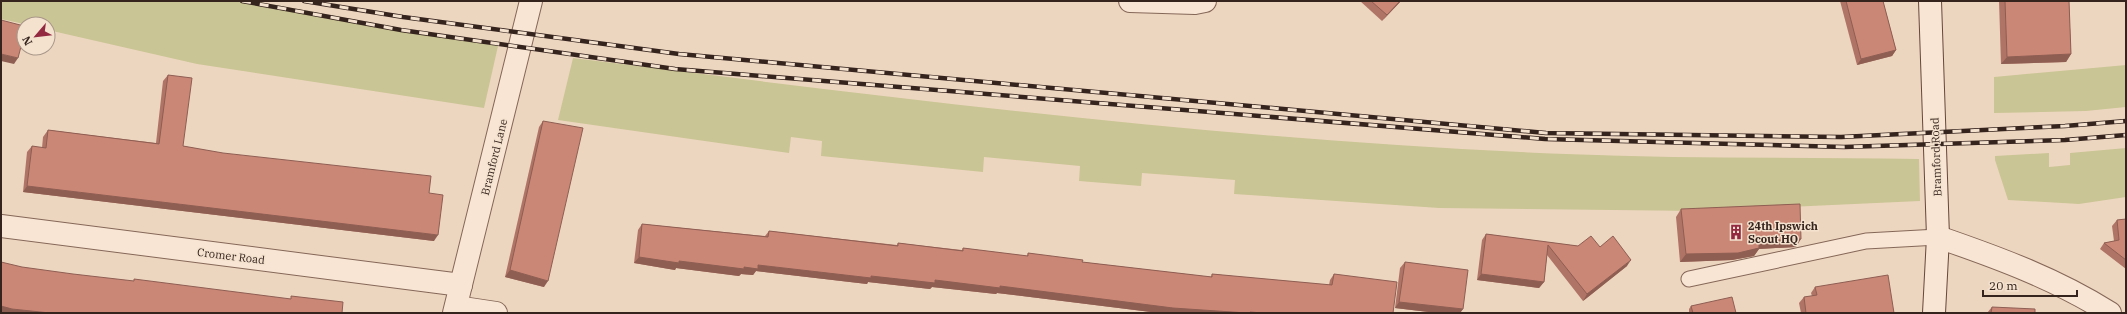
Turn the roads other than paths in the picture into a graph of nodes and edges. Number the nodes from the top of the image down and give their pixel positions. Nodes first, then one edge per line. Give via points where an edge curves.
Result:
1 (532, 1) edge
2 (1130, 1) edge
3 (1205, 1) edge
4 (1930, 1) edge
5 (1, 226) edge
6 (1938, 237) junction
7 (1689, 279) dead end
8 (461, 285) junction
9 (455, 310) edge
10 (496, 313) edge
11 (1934, 313) edge
12 (2110, 313) edge

1 - 8 street, Bramford Lane
2 - 3 street
4 - 6 street, Bramford Road
5 - 8 street, Cromer Road
6 - 7 lane via 1866,241
6 - 11 street, Bramford Road
6 - 12 street via 2012,262 2082,295
8 - 9 street, Bramford Lane
9 - 10 street

